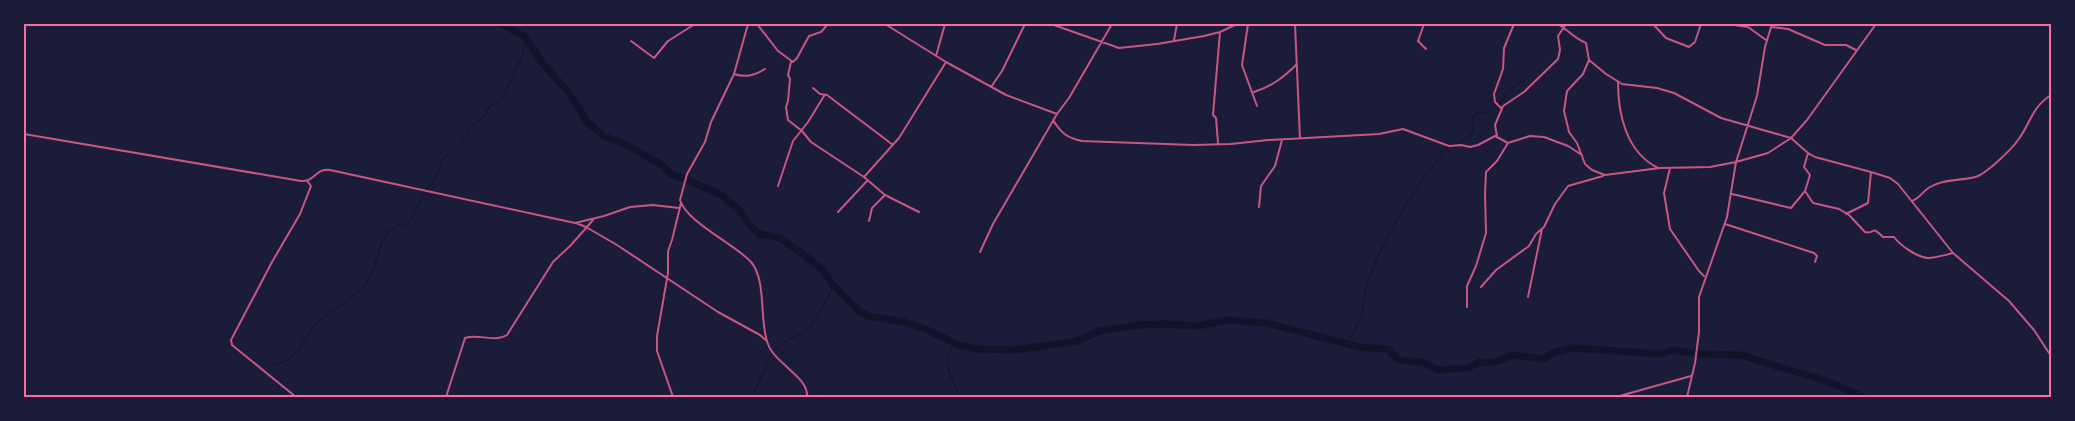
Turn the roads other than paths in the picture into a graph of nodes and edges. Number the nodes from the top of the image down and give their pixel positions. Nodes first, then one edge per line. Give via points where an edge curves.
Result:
1 (695, 24) edge
2 (748, 24) edge
3 (757, 24) edge
4 (828, 24) edge
5 (885, 24) edge
6 (945, 24) edge
7 (1025, 24) edge
8 (1051, 24) edge
9 (1112, 24) edge
10 (1177, 24) edge
11 (1237, 24) edge
12 (1248, 24) edge
13 (1295, 24) edge
14 (1424, 24) edge
15 (1514, 24) edge
16 (1558, 24) edge
17 (1566, 24) edge
18 (1652, 24) edge
19 (1701, 24) edge
20 (1728, 24) edge
21 (1767, 24) edge
22 (1876, 24) edge
23 (1563, 27) junction
24 (1771, 27) edge
25 (1220, 32) junction
26 (1174, 40) junction
27 (1766, 40) junction
28 (631, 42) dead end
29 (1101, 43) junction
30 (1426, 49) dead end
31 (1856, 50) junction
32 (936, 56) junction
33 (1589, 60) junction
34 (790, 62) junction
35 (946, 62) junction
36 (1297, 64) junction
37 (765, 69) dead end
38 (734, 74) junction
39 (1618, 82) junction
40 (991, 87) junction
41 (813, 88) dead end
42 (1253, 92) junction
43 (2051, 95) edge
44 (824, 96) junction
45 (1257, 106) dead end
46 (1502, 109) junction
47 (1057, 114) junction
48 (1054, 120) junction
49 (1749, 126) junction
50 (802, 131) junction
51 (24, 134) edge
52 (1498, 136) junction
53 (1791, 138) junction
54 (1282, 140) junction
55 (1300, 140) junction
56 (1508, 143) junction
57 (1218, 144) junction
58 (893, 145) junction
59 (1808, 153) junction
60 (1582, 155) junction
61 (1736, 162) junction
62 (1660, 168) junction
63 (1670, 168) junction
64 (1871, 172) junction
65 (1605, 175) junction
66 (864, 177) junction
67 (306, 181) junction
68 (867, 181) junction
69 (778, 186) dead end
70 (1805, 191) junction
71 (1731, 194) junction
72 (885, 195) junction
73 (1912, 201) junction
74 (681, 204) junction
75 (1259, 206) dead end
76 (679, 208) junction
77 (838, 212) dead end
78 (919, 212) dead end
79 (1846, 214) junction
80 (594, 219) junction
81 (869, 221) dead end
82 (575, 223) junction
83 (1725, 224) junction
84 (586, 227) junction
85 (1542, 229) junction
86 (980, 252) dead end
87 (1953, 253) junction
88 (1815, 262) dead end
89 (1705, 276) junction
90 (667, 278) junction
91 (1481, 287) dead end
92 (1528, 297) dead end
93 (1467, 307) dead end
94 (766, 341) junction
95 (2051, 356) edge
96 (1692, 376) junction
97 (296, 397) edge
98 (446, 397) edge
99 (673, 397) edge
100 (807, 397) edge
101 (1616, 397) edge
102 (1687, 397) edge

1 - 28 street via 668,41 654,58
2 - 38 street
3 - 34 street
4 - 34 street via 821,32 809,36 795,61
5 - 32 street
6 - 32 street
7 - 40 street
8 - 29 street
9 - 29 street
10 - 26 street
11 - 25 street
12 - 42 street via 1241,61
13 - 36 street
14 - 30 street via 1418,41
15 - 46 street via 1504,48 1503,69 1494,94 1495,102
16 - 23 street
17 - 23 street
18 - 19 street via 1666,38 1689,47 1695,42
20 - 27 street via 1748,27
21 - 24 street
22 - 31 street
23 - 33 street via 1586,43
23 - 46 street via 1558,36 1558,58
24 - 27 street
24 - 31 street via 1788,29 1825,45 1846,45
25 - 26 street
25 - 57 street via 1214,105
26 - 29 street via 1119,48
27 - 49 street
29 - 47 street
31 - 53 street
32 - 35 street
33 - 39 street
33 - 60 street via 1583,74 1568,89 1564,101 1567,129
34 - 50 street via 786,110 788,120
35 - 40 street
35 - 58 street
36 - 42 street via 1282,79
36 - 55 street
37 - 38 street via 754,75
38 - 74 street via 705,142 687,174 680,196
39 - 49 street via 1666,90 1716,116
39 - 62 street via 1618,108 1624,128 1640,153
40 - 47 street via 1025,104
41 - 44 street
42 - 45 street
43 - 73 street via 2037,106 2018,140 1984,172 1976,177 1929,187
44 - 50 street
44 - 58 street via 828,95
46 - 52 street via 1495,126
47 - 48 street
48 - 57 street via 1064,134 1082,141
48 - 86 street
49 - 53 street
49 - 61 street
50 - 66 street via 811,142
50 - 69 street via 793,141
51 - 67 street
52 - 55 street via 1470,147 1449,146 1406,129
52 - 56 street
53 - 59 street
53 - 61 street via 1773,151
54 - 55 street
54 - 57 street
54 - 75 street via 1276,166 1261,186
56 - 60 street via 1530,136 1544,137
56 - 93 street via 1486,172 1486,233 1467,286
58 - 66 street
59 - 64 street
59 - 70 street via 1804,167 1810,175
60 - 65 street via 1592,170
61 - 63 street via 1710,167
61 - 71 street
62 - 63 street
62 - 65 street
63 - 89 street via 1664,193 1670,229
64 - 73 street via 1894,181
64 - 79 street via 1868,203
65 - 85 street via 1568,186
66 - 68 street
67 - 82 street via 320,170 330,170
67 - 97 street via 311,186 300,214 231,338 232,345
68 - 72 street
68 - 77 street
70 - 71 street via 1791,208
70 - 79 street via 1813,203 1839,209
71 - 83 street
72 - 78 street
72 - 81 street via 872,208
73 - 87 street
74 - 76 street
74 - 94 street via 753,265 760,290
76 - 80 street via 630,207
76 - 90 street via 668,251
79 - 87 street via 1865,232 1878,231 1883,237 1894,236 1903,247 1922,256 1929,258
80 - 82 street
80 - 84 street
82 - 84 street
83 - 88 street via 1814,253 1817,256
83 - 89 street
84 - 90 street
84 - 98 street via 553,262 507,335 465,338
85 - 91 street via 1525,249 1496,270
85 - 92 street
87 - 95 street via 2010,301
89 - 96 street via 1699,297 1699,332
90 - 94 street
90 - 99 street via 658,320 657,351
94 - 100 street via 778,359 805,385
96 - 101 street
96 - 102 street

